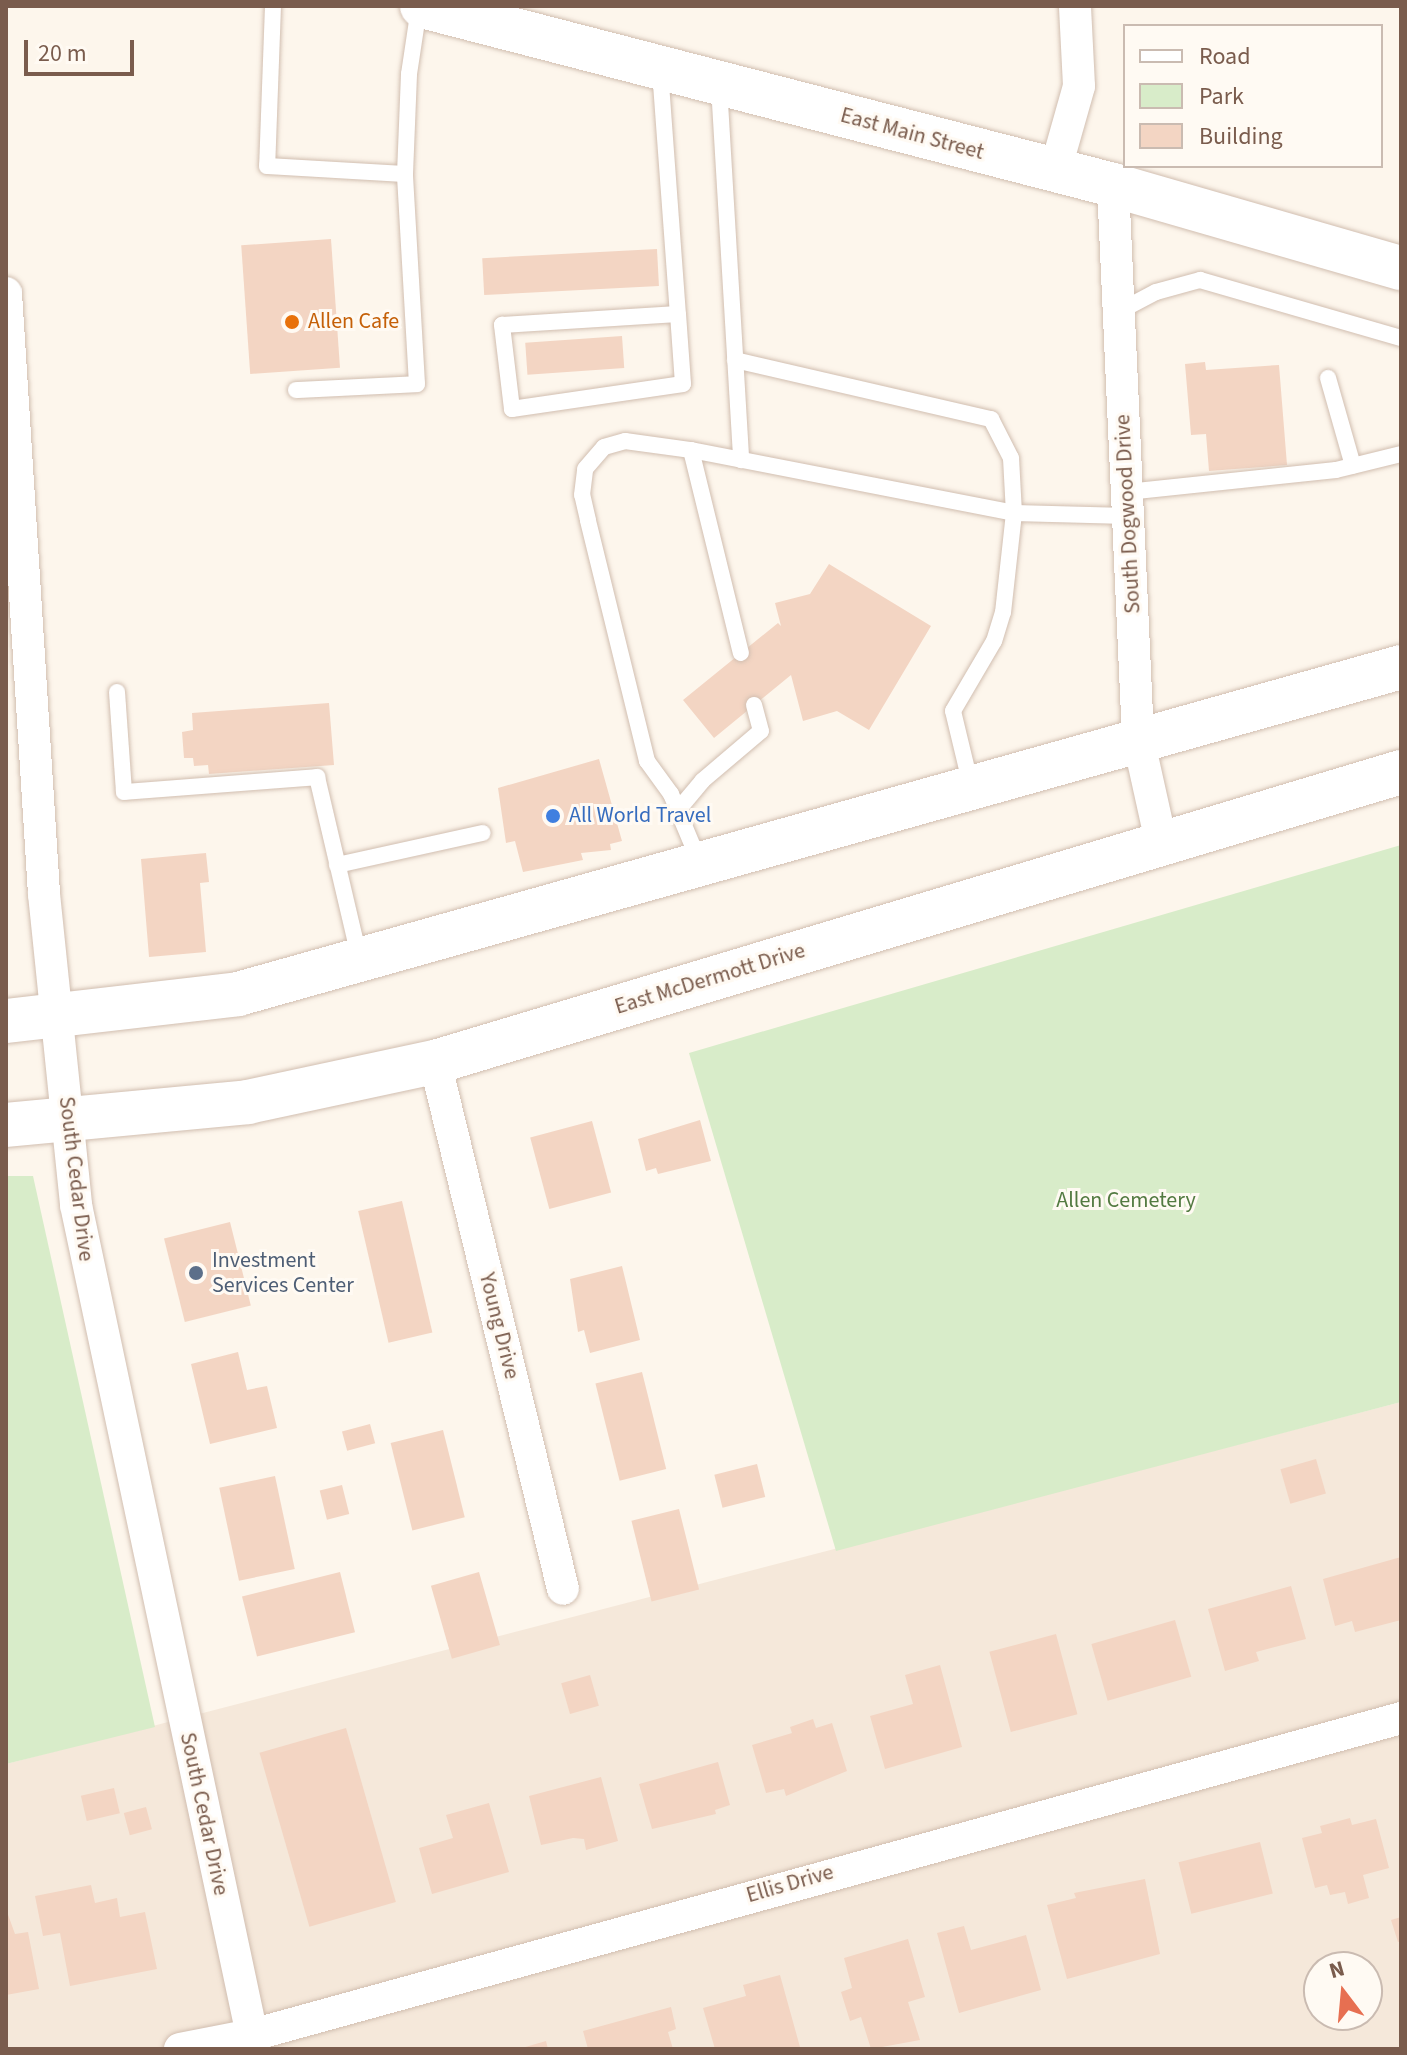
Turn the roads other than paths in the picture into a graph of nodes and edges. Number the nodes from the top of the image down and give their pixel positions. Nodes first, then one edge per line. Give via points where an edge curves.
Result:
1 (273, 6) edge
2 (1075, 6) edge
3 (432, 7) edge
4 (660, 68) junction
5 (719, 83) junction
6 (1055, 171) junction
7 (405, 174) junction
8 (1113, 185) junction
9 (1401, 268) edge
10 (6, 293) edge
11 (1118, 312) junction
12 (678, 314) junction
13 (1401, 338) edge
14 (735, 360) junction
15 (1328, 378) dead end
16 (296, 390) dead end
17 (691, 450) junction
18 (1401, 454) edge
19 (741, 460) junction
20 (1353, 466) junction
21 (1127, 504) junction
22 (1014, 513) junction
23 (15, 553) edge
24 (741, 653) dead end
25 (1401, 667) edge
26 (117, 692) dead end
27 (754, 705) dead end
28 (1138, 738) junction
29 (1401, 772) edge
30 (972, 790) junction
31 (678, 810) junction
32 (483, 833) dead end
33 (1161, 842) junction
34 (337, 865) junction
35 (701, 867) junction
36 (361, 962) junction
37 (56, 1017) junction
38 (6, 1021) edge
39 (435, 1062) junction
40 (68, 1120) junction
41 (6, 1125) edge
42 (563, 1589) dead end
43 (1401, 1718) edge
44 (254, 2042) edge
45 (180, 2049) edge

1 - 7 lane via 267,166
2 - 6 street via 1079,86
3 - 4 main road, East Main Street
3 - 7 lane via 409,74
4 - 5 main road, East Main Street
4 - 12 lane
5 - 6 main road, East Main Street
5 - 14 lane
6 - 8 main road, East Main Street
7 - 16 lane via 417,384
8 - 9 main road, East Main Street
8 - 11 street, South Dogwood Drive
10 - 23 street, South Cedar Drive
11 - 13 lane via 1156,292 1200,280
11 - 21 street, South Dogwood Drive
12 - 12 lane via 683,384 512,409 502,325
14 - 19 lane
14 - 22 lane via 991,419 1011,458
15 - 20 lane
17 - 19 lane
17 - 24 lane
17 - 31 lane via 625,441 604,447 585,469 582,495 647,761
18 - 20 lane
19 - 22 lane
20 - 21 lane
21 - 22 lane
21 - 28 street, South Dogwood Drive
22 - 30 lane via 1003,612 994,641 953,711
23 - 37 street, South Cedar Drive
25 - 28 main road
26 - 34 lane via 124,792 317,777
27 - 31 lane via 761,731 702,781
28 - 30 main road
28 - 33 street, South Dogwood Drive
29 - 33 main road, East McDermott Drive
30 - 35 main road
31 - 35 lane
32 - 34 lane
33 - 39 main road, East McDermott Drive
34 - 36 lane
35 - 36 main road
36 - 37 main road via 238,994
37 - 38 main road
37 - 40 street, South Cedar Drive
39 - 40 main road, East McDermott Drive via 248,1102
39 - 42 street, Young Drive
40 - 41 main road, East McDermott Drive
40 - 44 street, South Cedar Drive via 76,1205 105,1362
43 - 44 street, Ellis Drive
44 - 45 street, Ellis Drive

